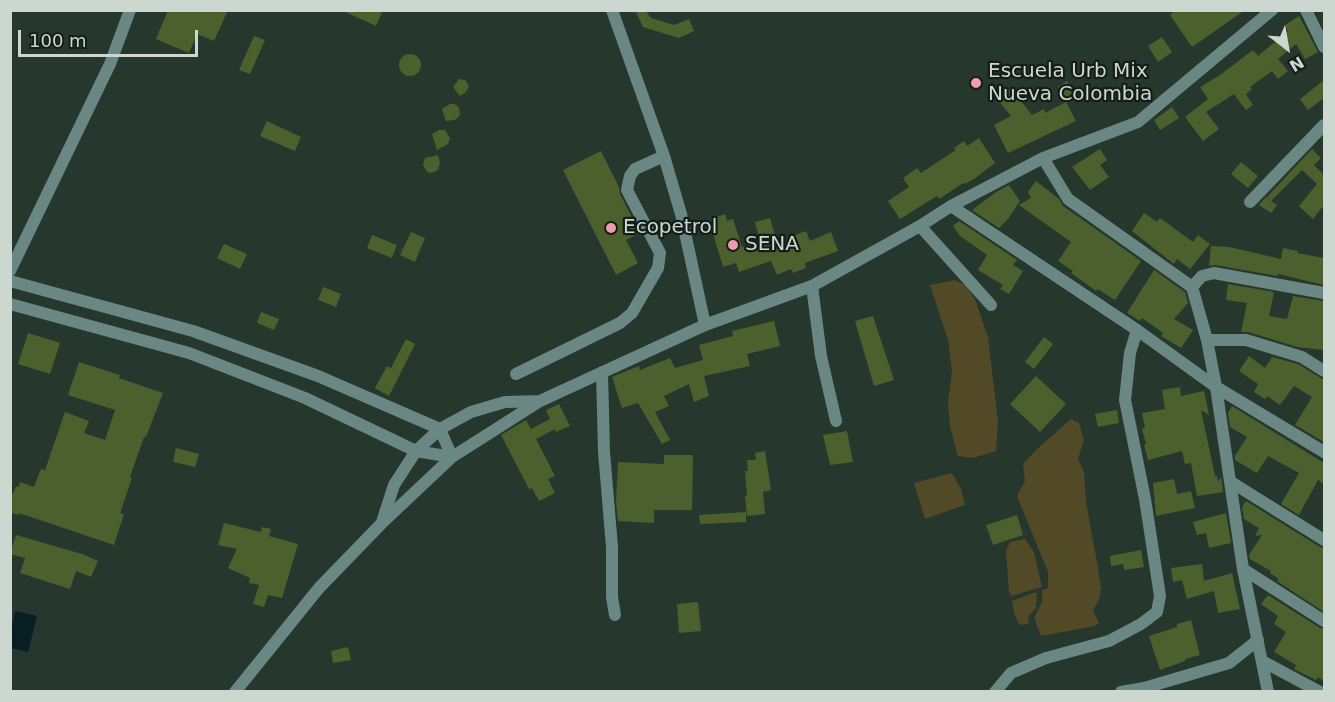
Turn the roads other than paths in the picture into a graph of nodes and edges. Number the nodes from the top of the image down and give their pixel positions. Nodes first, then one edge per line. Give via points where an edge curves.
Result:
1 (130, 10) edge
2 (612, 10) edge
3 (1272, 10) edge
4 (1306, 10) edge
5 (1324, 47) edge
6 (1324, 125) edge
7 (664, 156) junction
8 (1042, 159) junction
9 (1250, 202) dead end
10 (951, 206) junction
11 (920, 226) junction
12 (10, 271) edge
13 (10, 281) edge
14 (812, 286) junction
15 (1192, 287) junction
16 (1324, 293) edge
17 (10, 304) edge
18 (991, 305) dead end
19 (705, 325) junction
20 (1137, 330) junction
21 (193, 331) junction
22 (1207, 340) junction
23 (189, 353) junction
24 (1324, 371) edge
25 (602, 372) junction
26 (516, 374) dead end
27 (1216, 387) junction
28 (540, 401) junction
29 (836, 422) dead end
30 (440, 429) junction
31 (416, 451) junction
32 (1324, 452) edge
33 (452, 457) junction
34 (1231, 482) junction
35 (381, 524) junction
36 (1324, 540) edge
37 (1243, 569) junction
38 (615, 615) dead end
39 (1324, 621) edge
40 (1258, 640) junction
41 (1262, 661) junction
42 (235, 692) edge
43 (995, 692) edge
44 (1121, 692) edge
45 (1268, 692) edge
46 (1320, 692) edge

1 - 12 street via 110,64
2 - 7 street
3 - 8 street via 1138,122
4 - 5 street
6 - 9 street
7 - 19 street
7 - 26 street via 635,169 627,190 660,253 658,268 632,314
8 - 10 street
8 - 15 street via 1068,199
10 - 11 street
10 - 20 street
11 - 14 street
11 - 18 street
13 - 21 street
14 - 19 street
14 - 29 street via 821,356
15 - 16 street via 1202,276 1214,273
15 - 22 street
17 - 23 street
19 - 25 street
20 - 27 street
20 - 43 street via 1130,353 1125,400 1160,596 1157,612 1109,641 1046,657 1011,673
21 - 23 street
21 - 30 street via 318,376
22 - 24 street via 1246,340 1302,357
22 - 27 street
23 - 31 street via 304,398
25 - 28 street
25 - 38 street
27 - 32 street
27 - 34 street
28 - 30 street via 505,402 471,412
28 - 33 street
30 - 31 street
30 - 33 street
31 - 33 street
31 - 35 street via 394,485
33 - 35 street
34 - 36 street
34 - 37 street
35 - 42 street via 319,588
37 - 39 street
37 - 40 street
40 - 41 street
40 - 44 street via 1229,663
41 - 45 street
41 - 46 street

